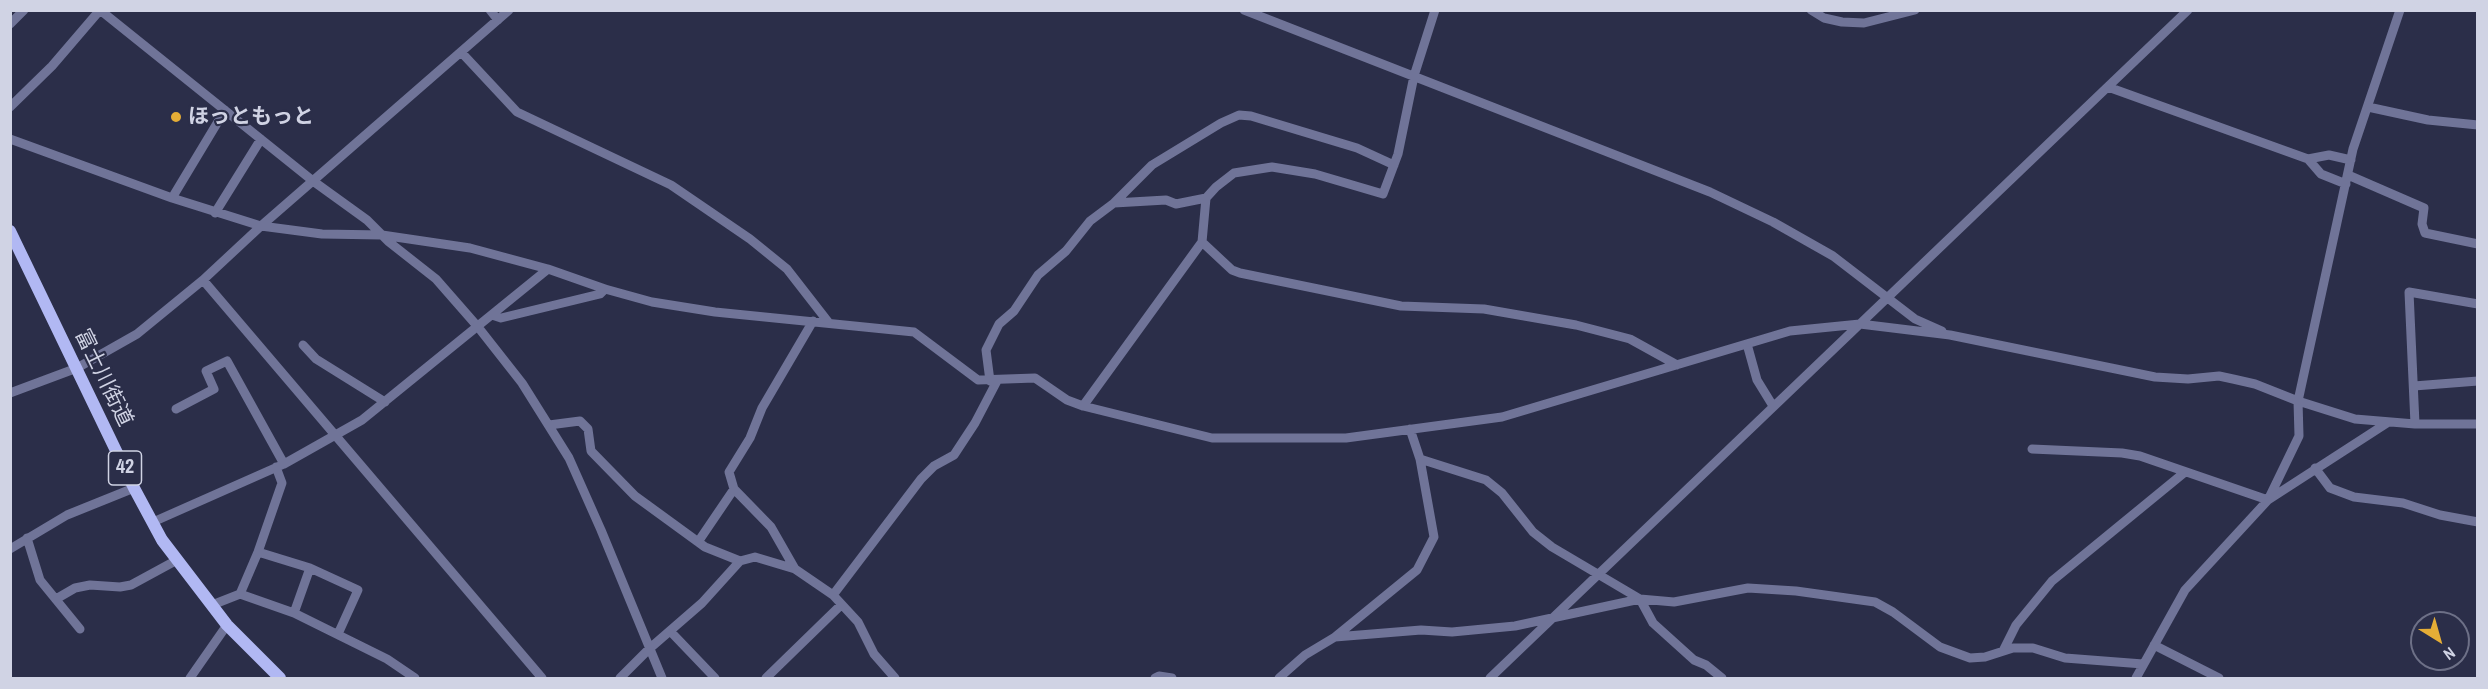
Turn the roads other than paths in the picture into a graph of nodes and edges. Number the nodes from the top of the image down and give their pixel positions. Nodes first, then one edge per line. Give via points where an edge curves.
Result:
1 (24, 10) edge
2 (490, 10) edge
3 (509, 10) edge
4 (1244, 10) edge
5 (1436, 10) edge
6 (1811, 10) edge
7 (1915, 10) edge
8 (2187, 10) edge
9 (2400, 10) edge
10 (100, 11) edge
11 (498, 20) junction
12 (10, 24) edge
13 (461, 52) junction
14 (1414, 76) junction
15 (2108, 87) junction
16 (10, 107) edge
17 (2368, 107) junction
18 (225, 110) junction
19 (2478, 125) edge
20 (10, 139) edge
21 (261, 139) junction
22 (2308, 159) junction
23 (2351, 160) junction
24 (1394, 165) junction
25 (2347, 180) junction
26 (313, 181) junction
27 (172, 198) junction
28 (1206, 198) junction
29 (1114, 203) junction
30 (215, 213) junction
31 (261, 226) junction
32 (10, 231) edge
33 (382, 235) junction
34 (1202, 242) junction
35 (2478, 244) edge
36 (548, 269) junction
37 (204, 280) junction
38 (605, 289) junction
39 (1888, 297) junction
40 (2478, 304) edge
41 (492, 315) junction
42 (813, 321) junction
43 (830, 322) junction
44 (1860, 324) junction
45 (478, 327) junction
46 (1950, 335) junction
47 (1748, 344) junction
48 (303, 345) dead end
49 (1677, 365) junction
50 (77, 368) junction
51 (993, 381) junction
52 (2478, 381) edge
53 (2414, 386) junction
54 (10, 393) edge
55 (2298, 401) junction
56 (385, 402) junction
57 (1083, 406) junction
58 (1773, 406) junction
59 (176, 409) dead end
60 (2387, 423) junction
61 (2415, 424) junction
62 (2478, 424) edge
63 (549, 425) junction
64 (1410, 429) junction
65 (336, 435) junction
66 (2032, 448) dead end
67 (1420, 459) junction
68 (280, 466) junction
69 (2315, 468) junction
70 (2185, 472) junction
71 (134, 488) junction
72 (734, 489) junction
73 (2268, 500) junction
74 (153, 522) junction
75 (2478, 522) edge
76 (27, 538) junction
77 (698, 542) junction
78 (10, 549) edge
79 (258, 552) junction
80 (177, 560) junction
81 (740, 561) junction
82 (310, 568) junction
83 (795, 569) junction
84 (1598, 574) junction
85 (240, 594) junction
86 (833, 595) junction
87 (56, 599) junction
88 (1640, 599) junction
89 (212, 605) junction
90 (841, 605) junction
91 (294, 613) junction
92 (1551, 619) junction
93 (227, 625) junction
94 (80, 629) dead end
95 (670, 631) junction
96 (338, 634) junction
97 (1335, 638) junction
98 (2154, 645) junction
99 (649, 649) junction
100 (2002, 651) junction
101 (2143, 664) junction
102 (190, 678) edge
103 (280, 678) edge
104 (416, 678) edge
105 (542, 678) edge
106 (620, 678) edge
107 (662, 678) edge
108 (715, 678) edge
109 (766, 678) edge
110 (895, 678) edge
111 (1155, 678) edge
112 (1172, 678) edge
113 (1279, 678) edge
114 (1490, 678) edge
115 (1722, 678) edge
116 (2136, 678) edge
117 (2219, 678) edge

1 - 12 street
2 - 11 street
3 - 11 street
4 - 14 street
5 - 14 street
6 - 7 street via 1833,20 1864,23
8 - 15 street
9 - 17 street
10 - 16 street
10 - 18 street
11 - 13 street
13 - 26 street
13 - 43 street via 517,112 671,185 750,239 786,269
14 - 24 street
14 - 39 street via 1710,192 1833,256
15 - 22 street
15 - 39 street
17 - 19 street via 2428,120
17 - 23 street
18 - 21 street
18 - 27 street
20 - 27 street
21 - 26 street
21 - 30 street
22 - 23 street via 2329,155
22 - 25 street via 2321,174
23 - 25 street
24 - 28 street via 1383,194 1316,174 1272,167 1234,173
24 - 29 street via 1357,148 1239,115 1152,165
25 - 35 street via 2424,208 2425,233
25 - 55 street
26 - 31 street
26 - 33 street
27 - 30 street
28 - 29 street via 1176,204 1166,200
28 - 34 street
29 - 51 street via 1090,221 1066,251 1038,275 1014,311 999,324 986,350
30 - 31 street
31 - 33 street via 321,234
31 - 37 street
32 - 50 main road, 富士川街道 / 42
33 - 36 street via 470,248
33 - 45 street via 436,279
34 - 49 street via 1240,273 1401,306 1484,309 1576,325 1630,339
34 - 57 street
36 - 38 street
36 - 41 street
37 - 50 street via 137,334
37 - 65 street
38 - 41 street via 600,294 501,318
38 - 42 street via 652,302 715,312
39 - 44 street
39 - 46 street via 1915,319
40 - 53 street via 2409,292
41 - 45 street
42 - 43 street
42 - 72 street via 729,472
43 - 51 street via 914,332 978,380
44 - 46 street
44 - 47 street via 1790,331
44 - 58 street
45 - 56 street
45 - 63 street
46 - 55 street via 2155,377 2219,376 2255,384
47 - 49 street
47 - 58 street via 1758,380
48 - 56 street via 316,359
49 - 64 street via 1502,417
50 - 54 street
50 - 71 main road, 富士川街道 / 42
51 - 57 street via 1035,378 1066,400
51 - 86 street via 975,423 954,454 921,479
52 - 53 street
53 - 61 street
55 - 60 street via 2355,419
55 - 73 street via 2299,436
56 - 65 street
57 - 64 street via 1212,438 1346,438
58 - 84 street
59 - 68 street via 214,389 206,371 226,361
60 - 61 street
60 - 69 street
61 - 62 street
63 - 77 street via 580,421 588,429 591,451 613,475
63 - 99 street via 586,495
64 - 67 street
65 - 68 street
65 - 105 street
66 - 70 street via 2122,453
67 - 84 street via 1486,480 1502,493 1533,532
67 - 97 street via 1434,537 1417,570
68 - 74 street
68 - 79 street via 282,483
69 - 73 street
69 - 75 street via 2330,488 2354,497 2403,503
70 - 73 street
70 - 100 street via 2052,581 2016,626
71 - 74 main road, 富士川街道 / 42
71 - 76 street via 67,515
72 - 77 street
72 - 83 street via 771,527
73 - 98 street via 2185,590
74 - 80 main road, 富士川街道 / 42
76 - 78 street
76 - 87 street via 40,580
77 - 81 street
79 - 82 street
79 - 85 street
80 - 87 street via 131,585 90,585
80 - 89 main road, 富士川街道 / 42
81 - 83 street via 755,557
81 - 95 street
82 - 91 street
82 - 96 street via 358,590
83 - 86 street
84 - 88 street
84 - 92 street
85 - 89 street
85 - 91 street
86 - 90 street
87 - 94 street
88 - 92 street
88 - 100 street via 1674,602 1748,588 1875,602 1940,647 1970,658
88 - 115 street via 1653,623 1694,660
89 - 93 main road, 富士川街道 / 42
90 - 109 street
90 - 110 street via 858,622 874,654
91 - 96 street
92 - 97 street via 1452,632 1421,630
92 - 114 street
93 - 102 street
93 - 103 main road, 富士川街道 / 42
95 - 99 street
95 - 108 street
96 - 104 street
97 - 113 street via 1305,655
98 - 101 street
98 - 117 street
99 - 106 street
99 - 107 street
100 - 101 street via 2033,648 2066,658
101 - 116 street
111 - 112 street

